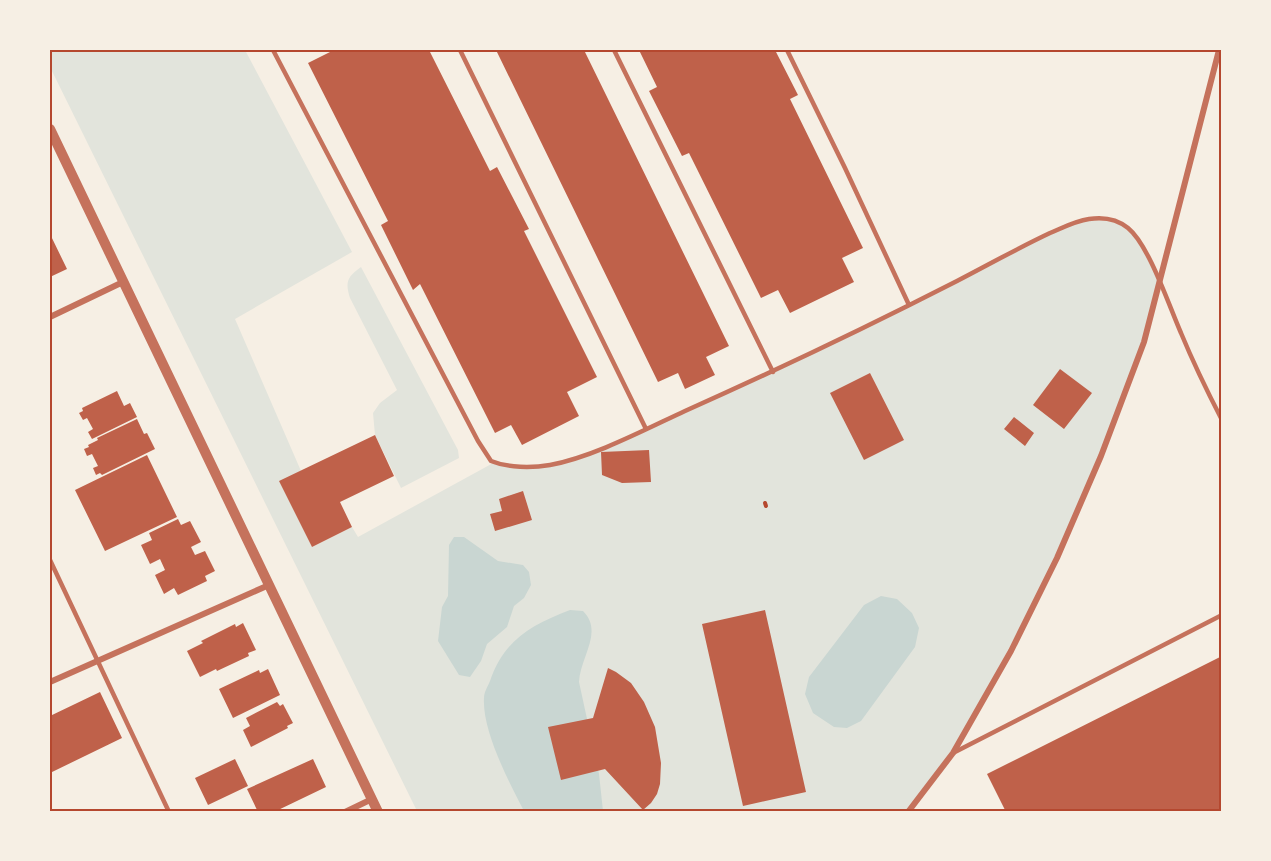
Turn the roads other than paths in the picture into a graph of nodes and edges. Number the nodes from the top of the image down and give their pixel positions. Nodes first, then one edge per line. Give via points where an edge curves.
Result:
1 (273, 50) edge
2 (460, 50) edge
3 (614, 50) edge
4 (787, 50) edge
5 (1219, 50) edge
6 (50, 129) edge
7 (1158, 280) junction
8 (123, 282) junction
9 (909, 305) junction
10 (50, 317) edge
11 (773, 372) junction
12 (1221, 420) edge
13 (646, 429) junction
14 (50, 560) edge
15 (268, 585) junction
16 (1221, 615) edge
17 (97, 661) junction
18 (50, 682) edge
19 (953, 753) junction
20 (372, 799) junction
21 (169, 812) edge
22 (345, 812) edge
23 (378, 812) edge
24 (908, 812) edge

1 - 13 lane via 491,461 502,465 547,465
2 - 13 lane
3 - 11 lane
4 - 9 lane
5 - 7 street
6 - 8 street
7 - 9 lane via 1128,228 1102,218 1087,219 1033,241
7 - 12 lane
7 - 19 street via 1144,342 1067,537 1011,651
8 - 10 street
8 - 15 street
9 - 11 lane
11 - 13 lane
14 - 17 lane
15 - 17 street
15 - 20 street
16 - 19 lane
17 - 18 street
17 - 21 lane
19 - 24 street
20 - 22 street
20 - 23 street

